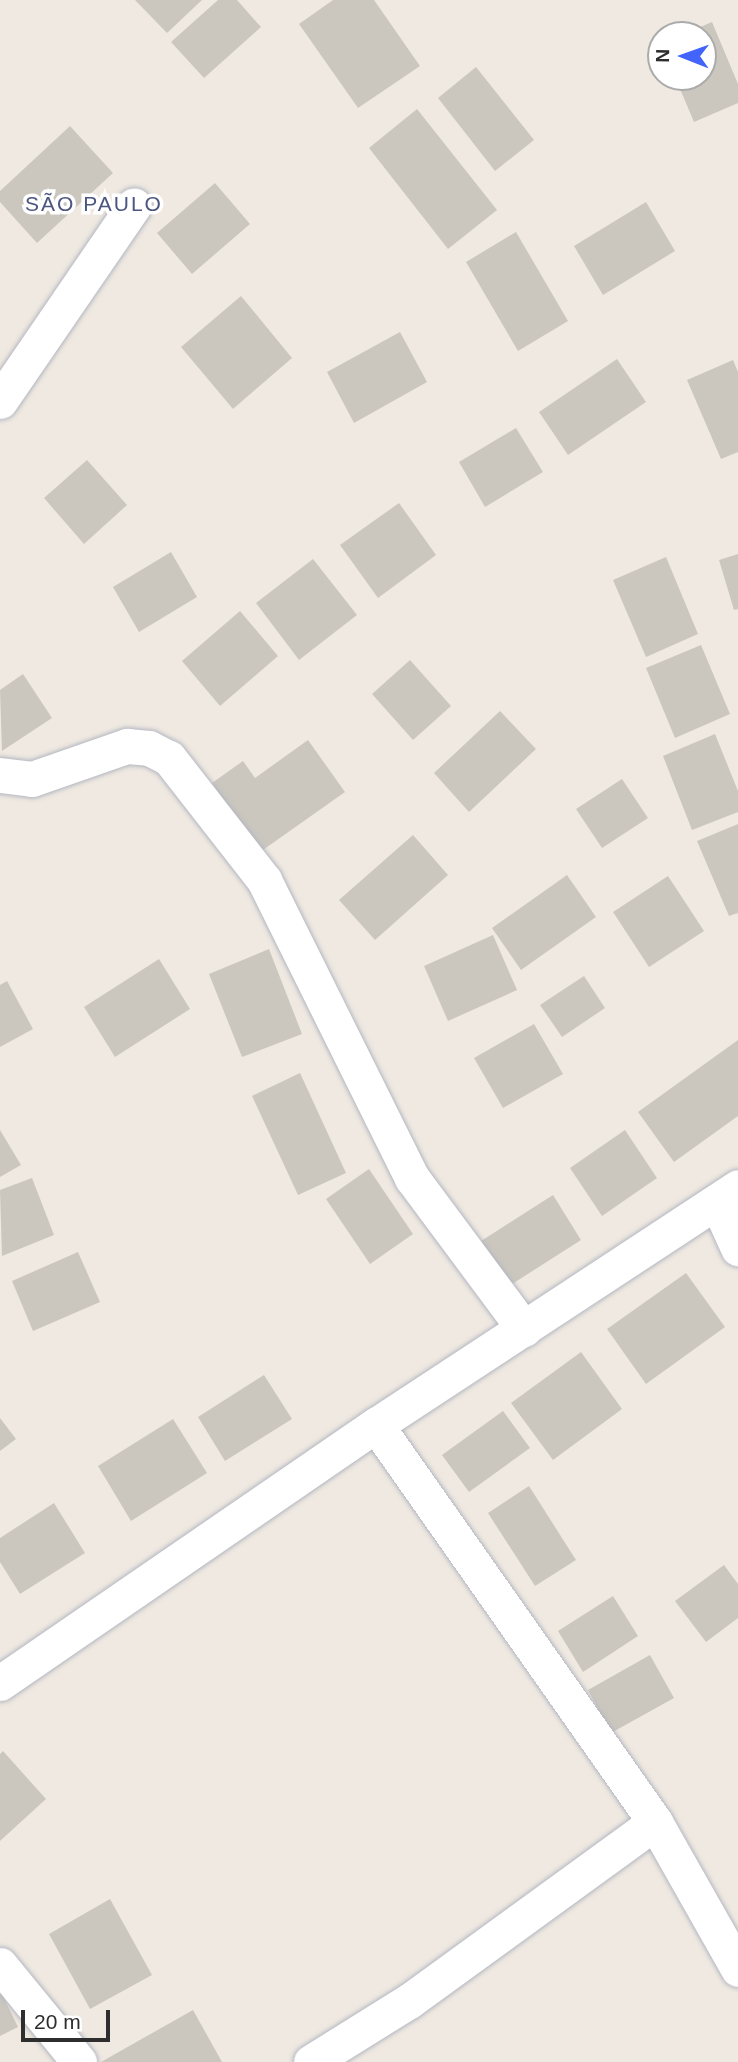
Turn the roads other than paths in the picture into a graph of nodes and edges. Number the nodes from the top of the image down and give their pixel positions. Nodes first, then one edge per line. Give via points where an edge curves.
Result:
1 (134, 205) dead end
2 (0, 401) edge
3 (0, 775) edge
4 (727, 1194) edge
5 (738, 1248) edge
6 (524, 1329) junction
7 (376, 1425) junction
8 (0, 1683) edge
9 (655, 1822) junction
10 (0, 1965) edge
11 (738, 1969) edge
12 (79, 2062) edge
13 (311, 2062) edge

1 - 2 street
3 - 6 street via 32,779 127,746 149,748 169,758 264,880 412,1178
4 - 5 street
4 - 6 street
6 - 7 street
7 - 8 street
7 - 9 street
9 - 11 street
9 - 13 street via 410,2001
10 - 12 street

